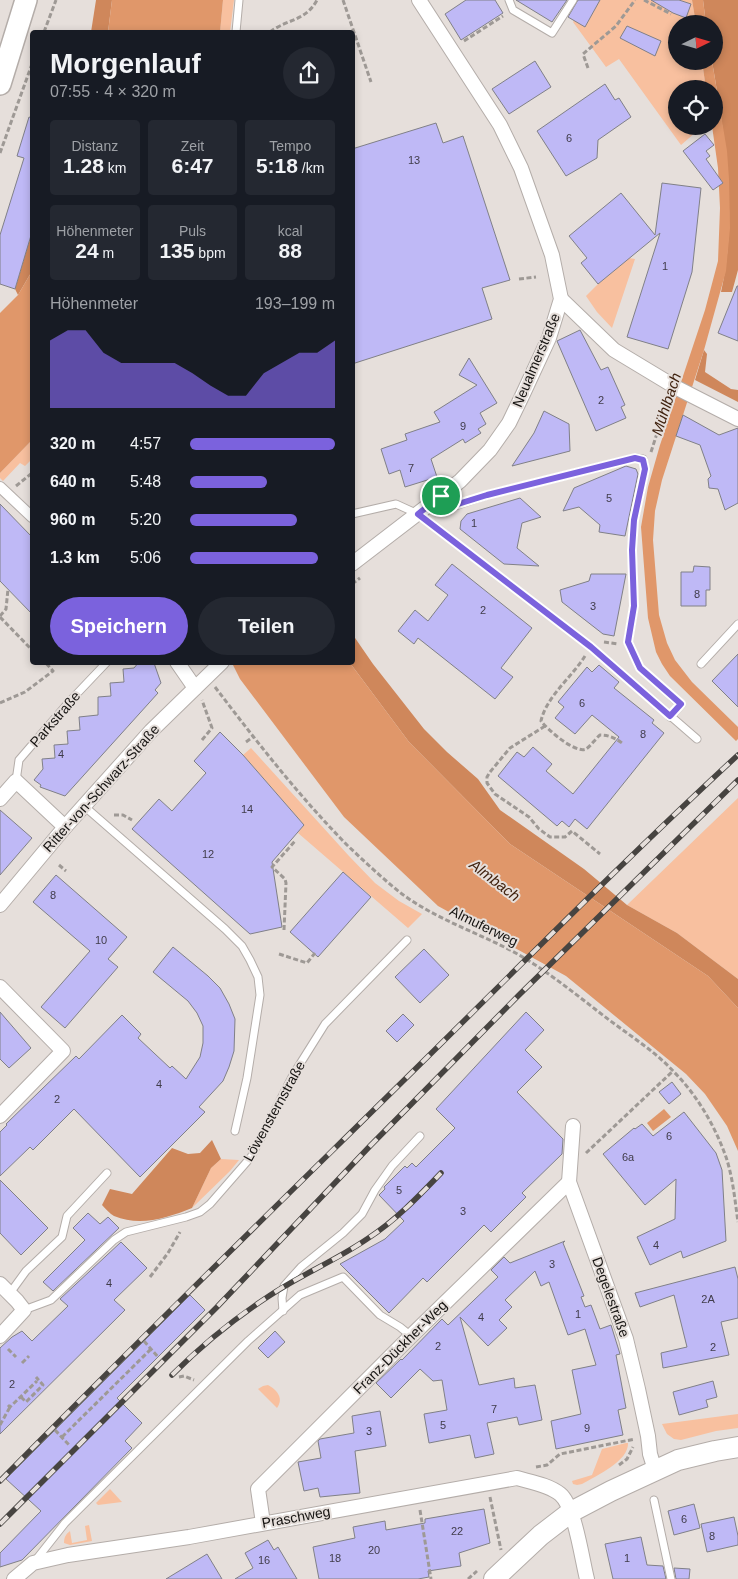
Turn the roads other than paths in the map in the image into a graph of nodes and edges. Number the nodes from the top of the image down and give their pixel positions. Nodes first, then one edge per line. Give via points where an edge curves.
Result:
1 (26, 0) edge
2 (239, 0) edge
3 (419, 0) edge
4 (509, 0) edge
5 (573, 0) edge
6 (236, 30) edge
7 (0, 84) edge
8 (561, 299) junction
9 (738, 419) edge
10 (0, 488) edge
11 (441, 496) junction
12 (355, 513) edge
13 (418, 514) junction
14 (30, 515) edge
15 (355, 562) edge
16 (738, 624) edge
17 (701, 664) dead end
18 (104, 665) edge
19 (179, 665) edge
20 (219, 665) edge
21 (198, 694) junction
22 (670, 716) junction
23 (697, 740) dead end
24 (16, 782) junction
25 (0, 799) edge
26 (84, 806) junction
27 (65, 827) junction
28 (0, 905) edge
29 (407, 940) dead end
30 (0, 987) edge
31 (0, 1116) edge
32 (573, 1126) dead end
33 (234, 1131) dead end
34 (420, 1136) dead end
35 (107, 1173) dead end
36 (569, 1182) junction
37 (5, 1288) edge
38 (24, 1310) junction
39 (283, 1312) junction
40 (0, 1336) edge
41 (411, 1336) junction
42 (738, 1447) edge
43 (655, 1470) junction
44 (654, 1500) dead end
45 (571, 1512) junction
46 (263, 1524) junction
47 (33, 1563) junction
48 (14, 1579) edge
49 (494, 1579) edge
50 (587, 1579) edge
51 (671, 1579) edge

1 - 7 main road
2 - 6 lane
3 - 8 street, Neualmerstraße via 500,125 521,168 552,255
4 - 5 lane via 513,10 552,33
8 - 9 street via 614,350 677,388
8 - 11 street, Neualmerstraße via 548,338 509,423 490,450
10 - 14 street
11 - 13 street, Neualmerstraße
11 - 22 lane via 458,504 635,458 643,460 645,469 634,520 634,606 628,642 640,668 681,704
12 - 13 lane via 396,504
13 - 15 street, Neualmerstraße
13 - 22 lane via 591,647
16 - 17 lane
18 - 24 lane, Parkstraße via 19,760
19 - 21 street
20 - 21 street, Ritter-von-Schwarz-Straße via 207,676
21 - 26 street, Ritter-von-Schwarz-Straße via 151,730
22 - 23 lane
24 - 25 street
24 - 27 street
26 - 27 street, Ritter-von-Schwarz-Straße
26 - 33 lane, Löwensternstraße via 226,929 242,946 254,968 260,995 247,1078
27 - 28 street, Ritter-von-Schwarz-Straße
29 - 38 lane, Löwensternstraße via 325,1024 293,1075 251,1157 210,1204 186,1217 126,1232 51,1300
30 - 31 street via 63,1051
32 - 36 street, Degelestraße
34 - 39 lane via 392,1166 362,1214 300,1267 284,1286
35 - 37 lane via 67,1216 62,1237
36 - 41 street, Franz-Dückher-Weg
36 - 43 street, Degelestraße via 626,1339
37 - 38 street
38 - 40 street, Löwensternstraße
39 - 41 lane via 300,1295 343,1277 380,1315
39 - 47 lane via 248,1341 65,1524
41 - 46 street, Franz-Dückher-Weg via 258,1489
42 - 43 main road via 678,1460
43 - 45 main road
44 - 51 lane
45 - 46 street, Praschweg via 560,1494 517,1478
45 - 49 main road via 540,1535
45 - 50 street
46 - 47 street, Praschweg
47 - 48 street, Praschweg

